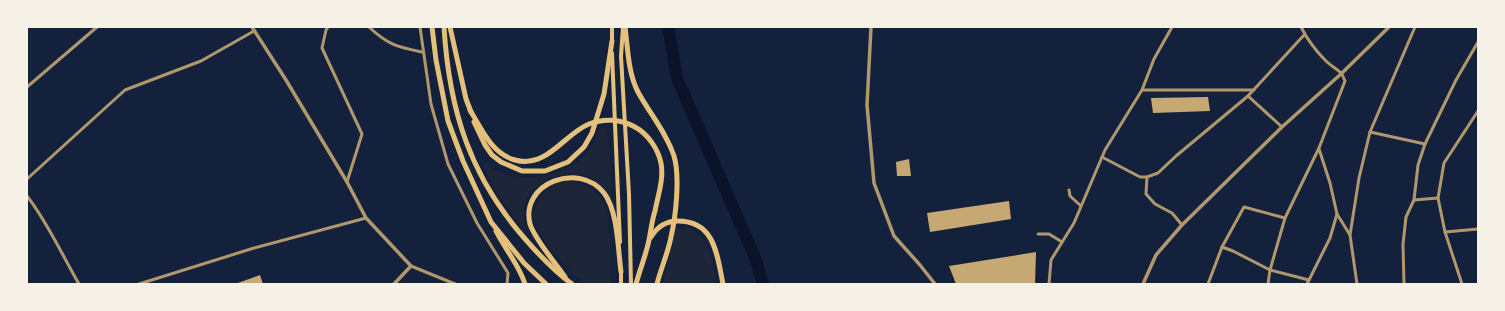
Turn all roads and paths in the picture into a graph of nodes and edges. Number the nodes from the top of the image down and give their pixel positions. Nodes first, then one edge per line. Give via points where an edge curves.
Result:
1 (97, 27) edge
2 (328, 27) edge
3 (370, 27) edge
4 (420, 27) edge
5 (432, 27) edge
6 (444, 27) edge
7 (450, 27) edge
8 (612, 27) edge
9 (624, 27) edge
10 (871, 27) edge
11 (1172, 27) edge
12 (1301, 27) edge
13 (1388, 27) edge
14 (1415, 27) edge
15 (253, 29) edge
16 (1305, 34) junction
17 (612, 41) junction
18 (1478, 42) edge
19 (422, 52) junction
20 (1342, 73) junction
21 (27, 87) edge
22 (1142, 90) junction
23 (1254, 90) junction
24 (1248, 96) junction
25 (470, 110) junction
26 (1478, 111) edge
27 (1282, 128) junction
28 (1370, 132) junction
29 (1425, 144) junction
30 (1319, 148) junction
31 (1102, 157) junction
32 (1147, 177) junction
33 (27, 179) edge
34 (347, 182) junction
35 (1069, 190) dead end
36 (27, 196) edge
37 (1438, 198) junction
38 (1414, 200) junction
39 (1081, 206) junction
40 (1337, 214) junction
41 (366, 218) junction
42 (1285, 218) junction
43 (491, 222) junction
44 (1182, 225) junction
45 (1478, 228) edge
46 (1445, 232) junction
47 (1038, 234) dead end
48 (1350, 236) junction
49 (648, 242) junction
50 (1062, 242) junction
51 (1222, 247) junction
52 (411, 266) junction
53 (1270, 270) junction
54 (621, 272) junction
55 (1309, 280) junction
56 (570, 283) edge
57 (79, 284) edge
58 (139, 284) edge
59 (394, 284) edge
60 (455, 284) edge
61 (507, 284) edge
62 (525, 284) edge
63 (546, 284) edge
64 (621, 284) edge
65 (631, 284) edge
66 (636, 284) edge
67 (657, 284) edge
68 (723, 284) edge
69 (935, 284) edge
70 (1050, 284) edge
71 (1143, 284) edge
72 (1208, 284) edge
73 (1268, 284) edge
74 (1307, 284) edge
75 (1357, 284) edge
76 (1404, 284) edge
77 (1462, 284) edge

1 - 21 street
2 - 34 street via 322,48 362,134
3 - 19 street via 377,35 395,46
4 - 19 street
5 - 43 highway via 448,121
6 - 56 highway via 446,62 461,128 470,154 510,223 544,261
7 - 25 highway
8 - 17 main road
9 - 65 main road via 622,72
9 - 67 highway via 632,76 670,146 676,169 671,238
10 - 69 street via 867,105 874,183 894,236
11 - 22 street via 1154,59
12 - 16 street
13 - 20 street
14 - 28 street
15 - 33 street via 201,61 125,90
15 - 34 street
16 - 20 street via 1326,62
16 - 23 street
17 - 25 highway via 604,94 592,133 584,147 568,162 545,171 522,171 501,162 492,156 485,145
17 - 54 main road
18 - 29 street via 1456,80
19 - 61 street via 430,104 448,164 477,222 508,273
20 - 27 street
20 - 30 street via 1345,81
22 - 23 street
22 - 31 street
23 - 24 street
24 - 27 street
24 - 32 street via 1158,173
25 - 49 highway via 493,146 501,154 516,160 544,157 589,124 618,120 640,130 650,139 658,152 662,174
26 - 37 street via 1444,163
27 - 44 street
28 - 29 street
28 - 48 street via 1359,178
29 - 38 street via 1418,165
30 - 40 street
30 - 42 street
31 - 32 street via 1140,177
31 - 39 street
32 - 44 street via 1146,194 1155,204 1172,213
34 - 41 street
35 - 39 street via 1070,196
36 - 57 street via 41,214
37 - 38 street
37 - 46 street
38 - 76 street via 1406,217
39 - 50 street
40 - 48 street
40 - 55 street via 1330,238
41 - 52 street
41 - 58 street via 254,248
42 - 51 street via 1244,207
42 - 53 street
43 - 62 highway via 522,273
43 - 63 highway via 524,263
44 - 71 street via 1156,255
45 - 46 street
46 - 77 street
47 - 50 street via 1049,234
48 - 75 street
49 - 66 highway
49 - 68 highway via 661,225 669,221 694,223 710,236 717,252
50 - 70 street via 1052,260
51 - 53 street
51 - 72 street
52 - 59 street
52 - 60 street
53 - 55 street
53 - 73 street
54 - 56 highway via 612,208 605,193 594,183 580,178 564,178 547,185 535,195 530,209 530,223 535,237
54 - 64 main road
55 - 74 street

